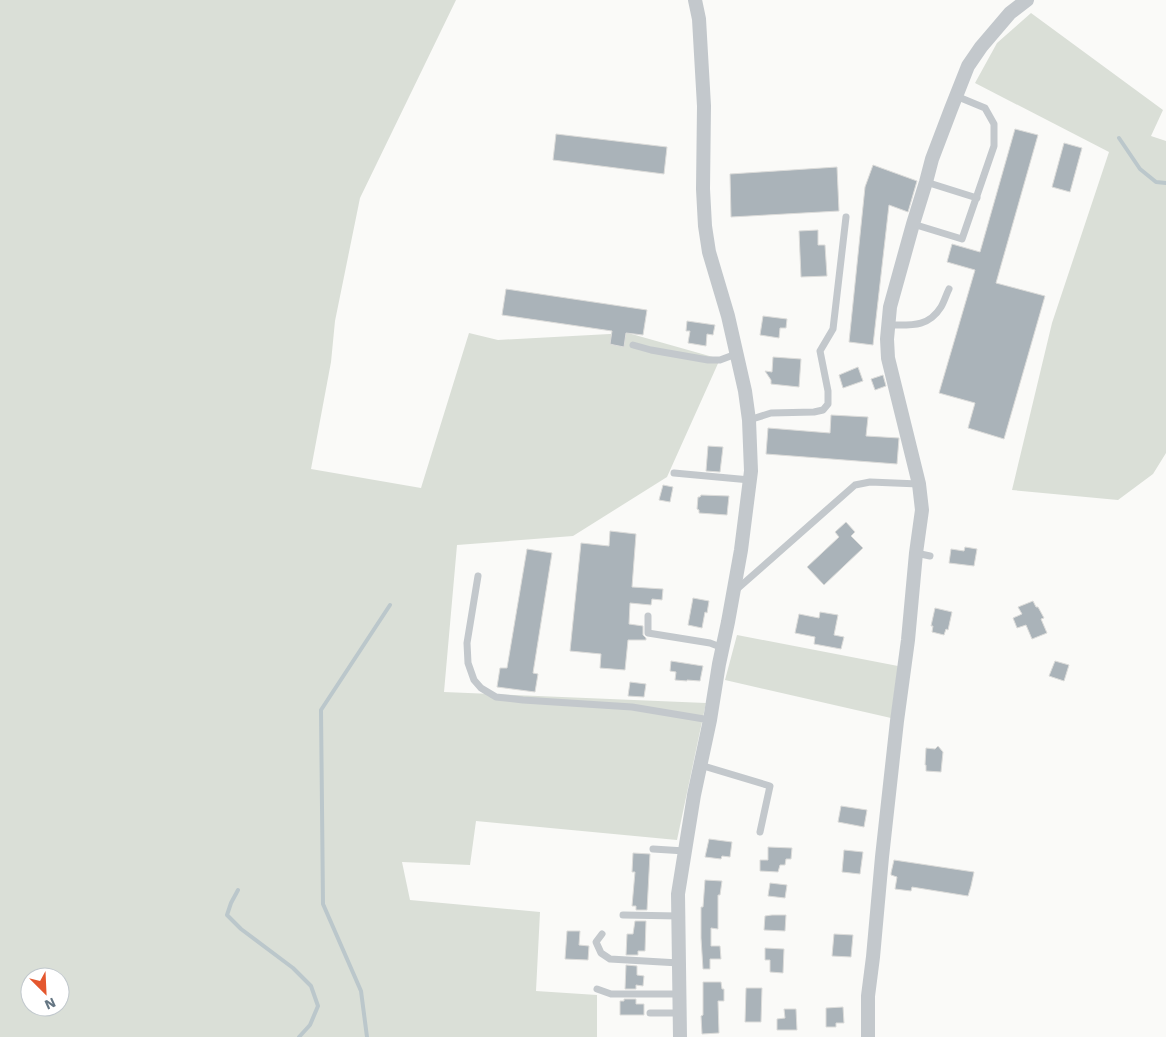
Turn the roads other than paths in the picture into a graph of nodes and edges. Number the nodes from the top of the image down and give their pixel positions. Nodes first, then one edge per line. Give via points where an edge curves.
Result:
1 (695, 0) edge
2 (1027, 0) edge
3 (956, 96) junction
4 (926, 182) junction
5 (977, 198) junction
6 (846, 216) dead end
7 (913, 224) junction
8 (949, 289) dead end
9 (888, 325) junction
10 (633, 346) dead end
11 (736, 354) junction
12 (749, 420) junction
13 (674, 472) dead end
14 (750, 480) junction
15 (919, 484) junction
16 (916, 553) junction
17 (930, 556) dead end
18 (478, 576) dead end
19 (734, 592) junction
20 (648, 616) dead end
21 (723, 648) junction
22 (710, 720) junction
23 (700, 765) junction
24 (760, 832) dead end
25 (653, 850) dead end
26 (685, 851) junction
27 (622, 915) dead end
28 (679, 916) junction
29 (602, 934) dead end
30 (679, 963) junction
31 (597, 989) dead end
32 (680, 994) junction
33 (650, 1013) dead end
34 (680, 1013) junction
35 (680, 1037) edge
36 (868, 1037) edge

1 - 11 street via 704,106 705,226
2 - 3 street via 1010,13 981,46 968,66
3 - 4 street
3 - 5 lane via 985,108 994,124 994,146
4 - 5 lane
4 - 7 street
5 - 7 lane via 962,239
6 - 12 lane via 833,329 820,352 828,404 823,410 814,412 771,413
7 - 9 street
8 - 9 lane via 941,307 930,319 918,325
9 - 15 street via 888,358
10 - 11 lane via 708,360 720,360
11 - 12 street
12 - 14 street
13 - 14 lane
14 - 19 street
15 - 16 street via 922,510
15 - 19 lane via 870,482 855,485
16 - 17 lane
16 - 36 street via 868,996
18 - 22 lane via 467,643 468,663 474,680 481,688 496,697 632,707
19 - 21 street
20 - 21 lane via 648,633 710,642
21 - 22 street
22 - 23 street
23 - 24 lane via 770,786
23 - 26 street
25 - 26 lane
26 - 28 street via 678,894
27 - 28 lane
28 - 30 street
29 - 30 lane via 596,942 601,953 610,958
30 - 32 street
31 - 32 lane via 610,994
32 - 34 street
33 - 34 lane
34 - 35 street

